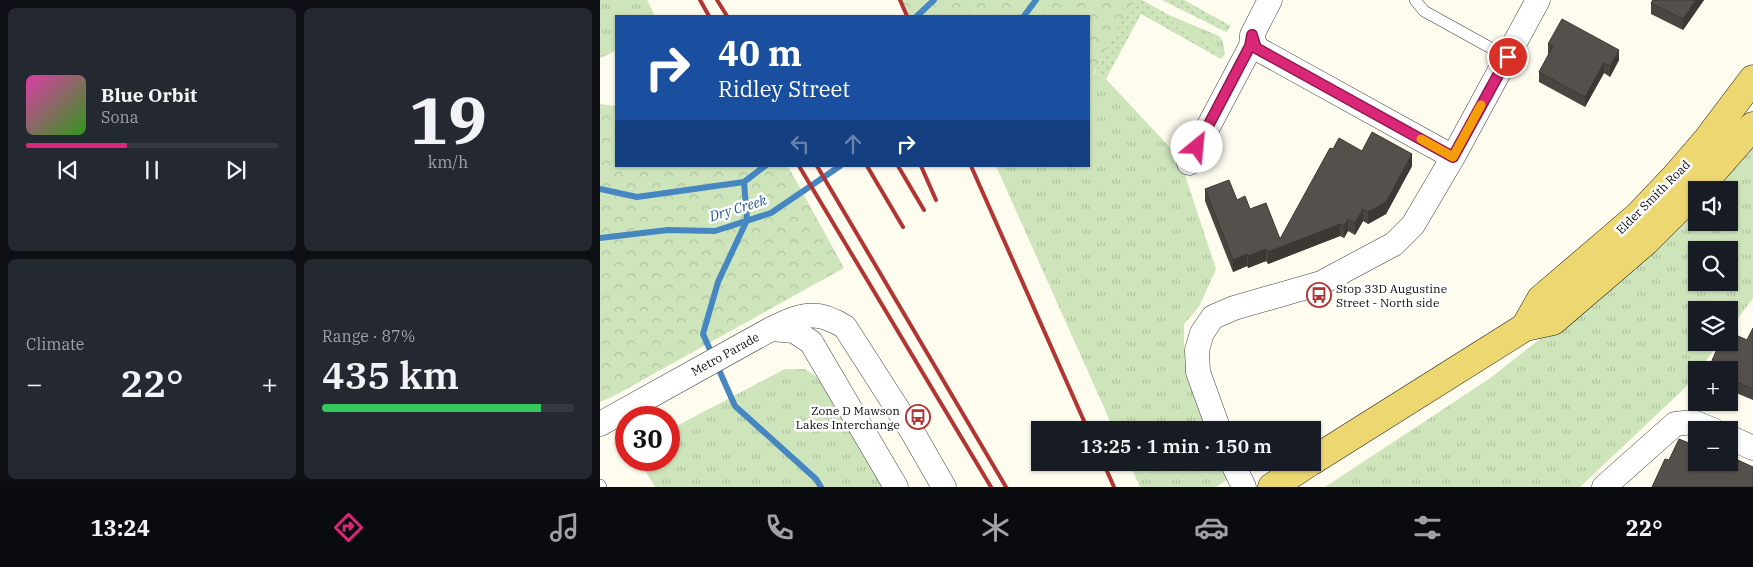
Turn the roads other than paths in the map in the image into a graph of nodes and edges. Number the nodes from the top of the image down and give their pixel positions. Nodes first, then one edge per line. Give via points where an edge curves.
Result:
1 (1270, 0) edge
2 (1415, 0) edge
3 (1538, 0) edge
4 (1252, 35) junction
5 (1508, 57) junction
6 (1753, 79) edge
7 (1753, 126) edge
8 (1453, 157) junction
9 (1189, 163) dead end
10 (1705, 181) edge
11 (1688, 199) edge
12 (1525, 327) junction
13 (771, 329) junction
14 (1215, 421) edge
15 (1688, 423) edge
16 (600, 424) edge
17 (1738, 441) edge
18 (1753, 448) edge
19 (1321, 456) edge
20 (1236, 471) edge
21 (1297, 471) edge
22 (896, 487) edge
23 (944, 487) edge
24 (1244, 487) edge
25 (1272, 487) edge
26 (1604, 487) edge

1 - 4 street
2 - 5 lane via 1424,11
3 - 5 street
4 - 8 street via 1256,48
4 - 9 street via 1250,46
5 - 8 street
6 - 12 main road, Elder Smith Road via 1676,176 1638,216 1541,299
7 - 10 main road, Elder Smith Road
8 - 14 street via 1413,225 1394,244 1321,283 1213,317 1202,333 1198,372
11 - 12 main road, Elder Smith Road via 1645,242 1553,322
12 - 19 main road, Elder Smith Road
13 - 16 street, Metro Parade
13 - 22 street, Metro Parade via 794,331 810,342
13 - 23 street via 797,316 816,314 845,327
15 - 26 street via 1675,424
17 - 18 street
20 - 24 street
21 - 25 main road, Elder Smith Road

